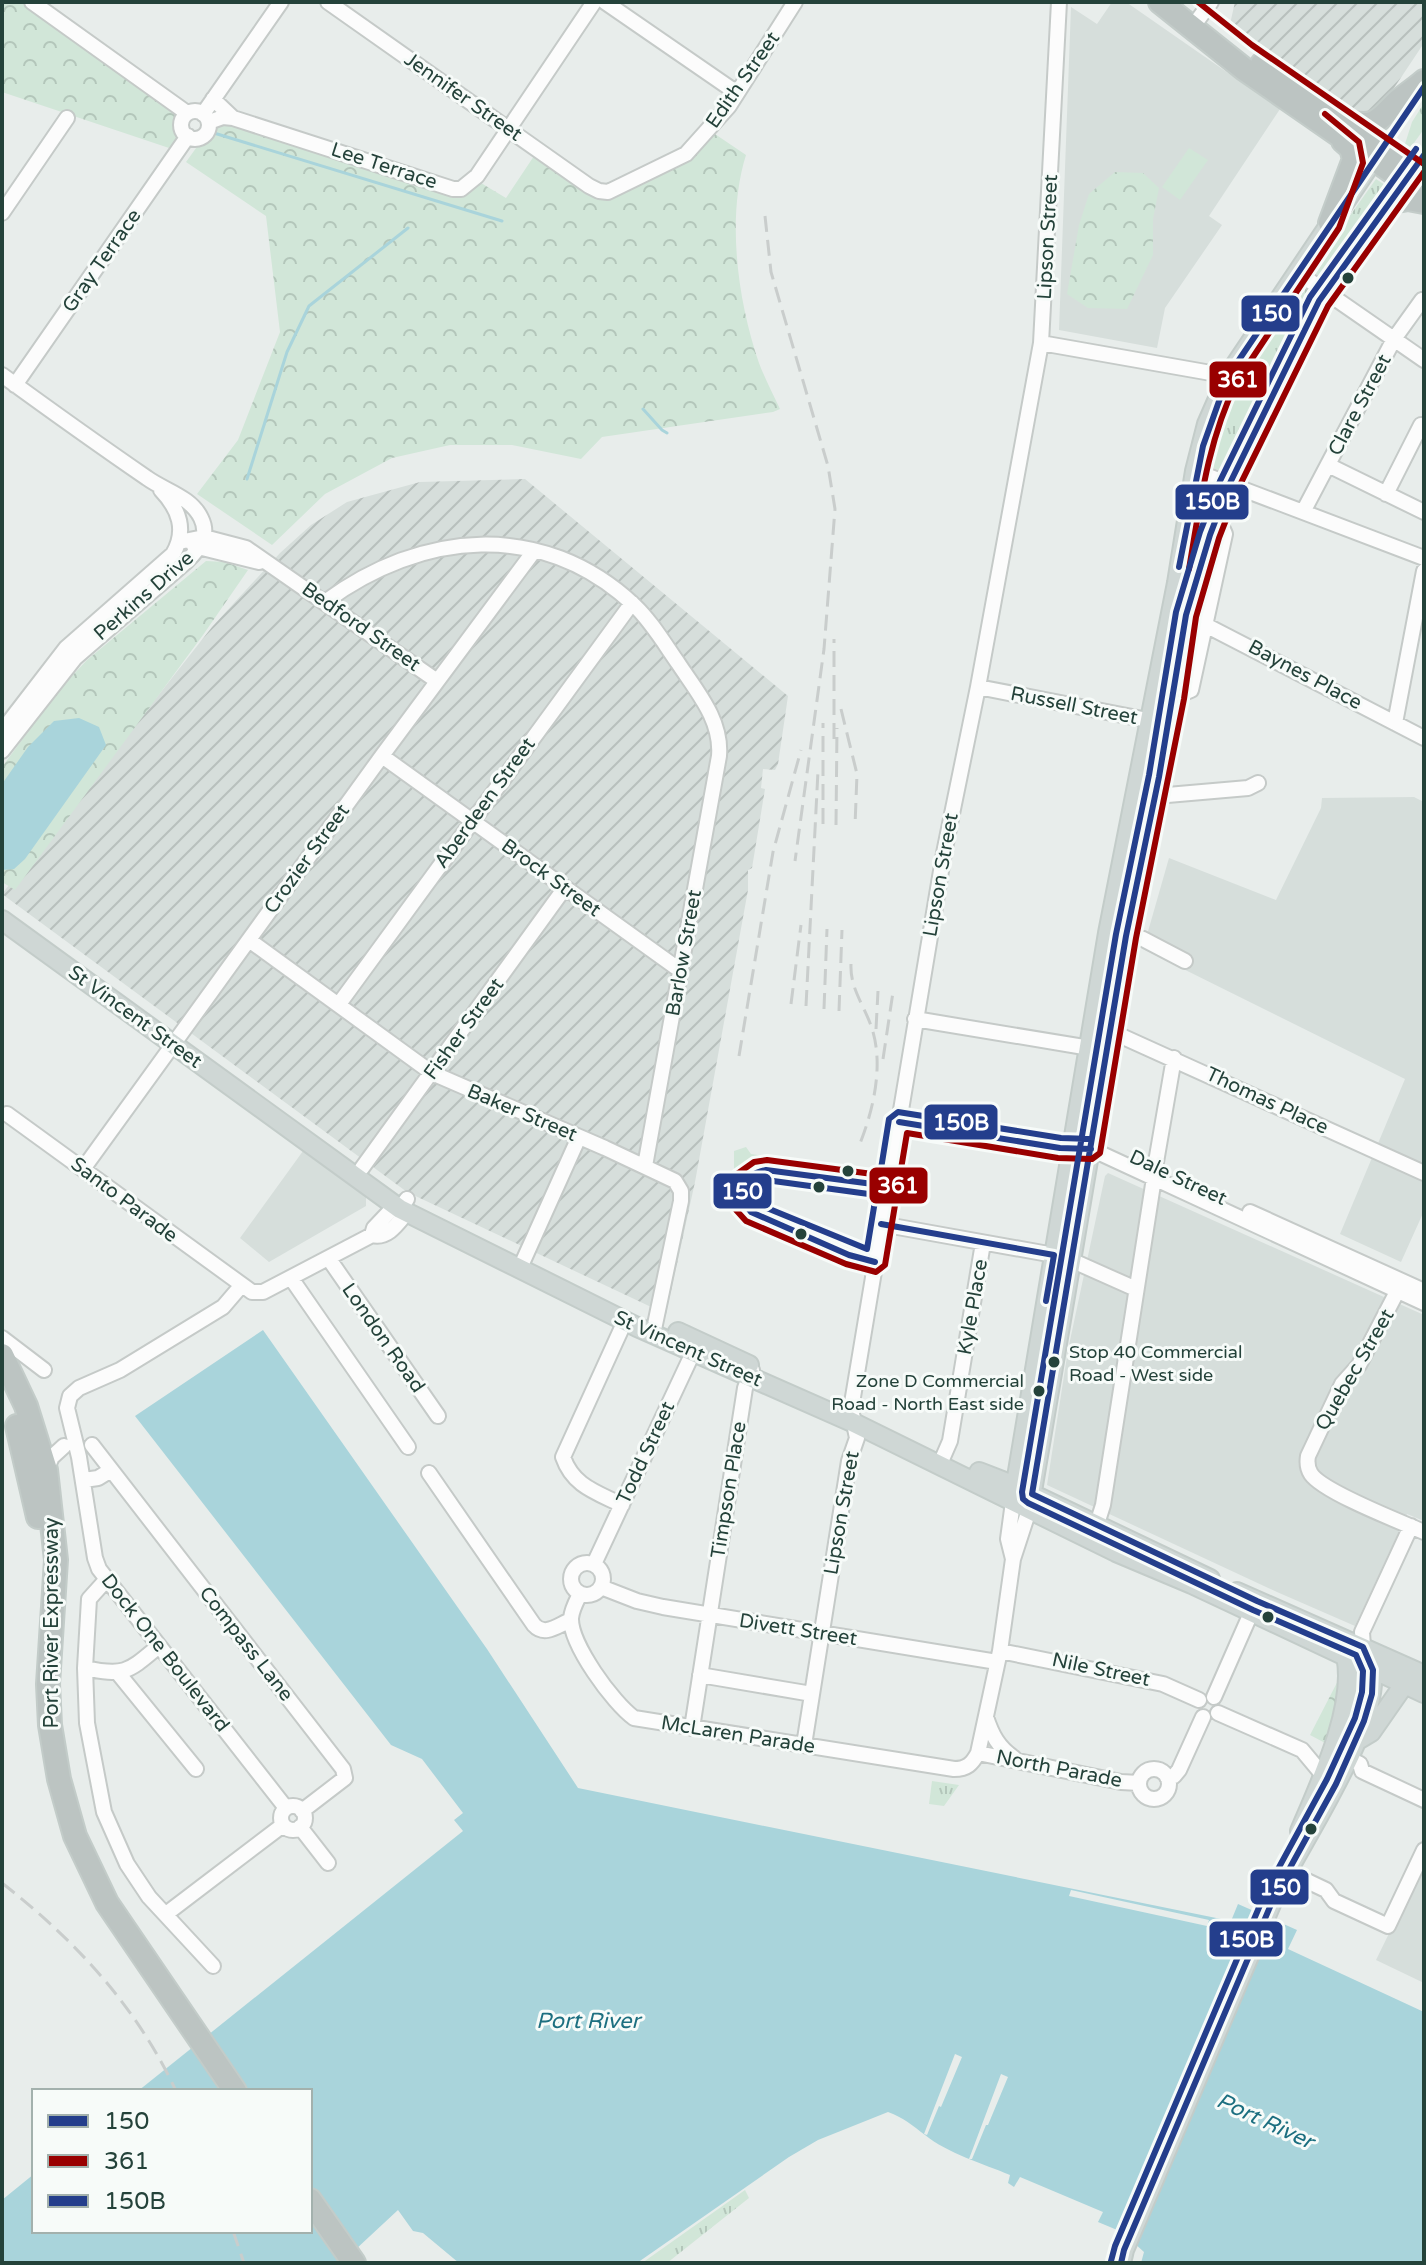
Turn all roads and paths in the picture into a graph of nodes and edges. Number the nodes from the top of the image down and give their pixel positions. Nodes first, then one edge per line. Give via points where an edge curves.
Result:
1 (32, 2) edge
2 (281, 2) edge
3 (328, 2) edge
4 (594, 2) edge
5 (605, 2) edge
6 (795, 2) edge
7 (1059, 2) edge
8 (1160, 2) edge
9 (1182, 2) edge
10 (1201, 16) edge
11 (1424, 84) edge
12 (737, 93) junction
13 (213, 99) junction
14 (187, 113) junction
15 (67, 118) dead end
16 (206, 118) junction
17 (233, 118) junction
18 (1341, 127) junction
19 (509, 129) junction
20 (188, 136) junction
21 (1378, 152) junction
22 (1418, 174) edge
23 (599, 191) joint
24 (1391, 202) junction
25 (1424, 202) edge
26 (2, 213) edge
27 (1330, 223) junction
28 (1297, 272) junction
29 (1325, 292) junction
30 (1422, 300) edge
31 (1394, 339) junction
32 (1041, 343) junction
33 (1424, 360) edge
34 (2, 375) edge
35 (1228, 376) junction
36 (15, 385) junction
37 (1421, 425) dead end
38 (1328, 465) junction
39 (1195, 471) junction
40 (152, 482) junction
41 (1229, 485) junction
42 (1386, 494) junction
43 (1303, 512) junction
44 (1424, 512) edge
45 (1217, 516) junction
46 (179, 542) junction
47 (202, 542) junction
48 (534, 551) junction
49 (1424, 558) edge
50 (1424, 571) edge
51 (1177, 583) junction
52 (325, 602) junction
53 (632, 603) junction
54 (1186, 615) junction
55 (1204, 623) junction
56 (1165, 631) junction
57 (1417, 652) edge
58 (437, 681) junction
59 (978, 687) junction
60 (1174, 697) junction
61 (1148, 720) junction
62 (1395, 723) junction
63 (1169, 725) junction
64 (2, 731) edge
65 (1424, 738) edge
66 (2, 751) edge
67 (382, 756) junction
68 (1159, 777) junction
69 (1258, 783) dead end
70 (1136, 789) junction
71 (1156, 796) junction
72 (472, 821) junction
73 (564, 889) junction
74 (2, 906) edge
75 (2, 920) edge
76 (1117, 935) junction
77 (249, 940) junction
78 (1185, 961) dead end
79 (681, 971) junction
80 (1107, 997) junction
81 (339, 1004) junction
82 (915, 1019) junction
83 (1110, 1031) junction
84 (176, 1040) junction
85 (1090, 1048) junction
86 (1174, 1058) junction
87 (432, 1073) junction
88 (7, 1114) dead end
89 (899, 1122) junction
90 (579, 1137) junction
91 (1082, 1148) junction
92 (645, 1166) junction
93 (362, 1168) junction
94 (83, 1169) junction
95 (1154, 1173) junction
96 (1424, 1173) edge
97 (404, 1204) junction
98 (881, 1224) junction
99 (983, 1243) junction
100 (1054, 1255) junction
101 (329, 1259) junction
102 (1073, 1261) junction
103 (522, 1263) junction
104 (291, 1278) junction
105 (241, 1286) junction
106 (1400, 1286) junction
107 (1136, 1289) junction
108 (1424, 1291) edge
109 (1424, 1303) edge
110 (625, 1321) junction
111 (655, 1329) junction
112 (2, 1338) edge
113 (696, 1347) junction
114 (2, 1355) edge
115 (44, 1370) dead end
116 (751, 1372) junction
117 (2, 1388) edge
118 (851, 1415) junction
119 (438, 1416) dead end
120 (92, 1445) dead end
121 (64, 1446) dead end
122 (408, 1447) dead end
123 (943, 1460) junction
124 (46, 1470) junction
125 (111, 1470) junction
126 (429, 1473) dead end
127 (84, 1480) junction
128 (1022, 1498) junction
129 (622, 1505) junction
130 (1097, 1524) junction
131 (1418, 1529) edge
132 (594, 1564) junction
133 (107, 1579) junction
134 (601, 1587) junction
135 (580, 1594) junction
136 (1251, 1613) junction
137 (709, 1615) junction
138 (571, 1620) junction
139 (822, 1633) junction
140 (159, 1646) junction
141 (998, 1656) junction
142 (1361, 1659) junction
143 (85, 1668) junction
144 (1417, 1672) edge
145 (118, 1673) junction
146 (700, 1675) junction
147 (1424, 1693) edge
148 (812, 1694) junction
149 (1206, 1699) junction
150 (1211, 1715) junction
151 (986, 1717) junction
152 (692, 1728) junction
153 (804, 1745) junction
154 (1302, 1750) junction
155 (978, 1753) junction
156 (1344, 1756) junction
157 (1020, 1761) junction
158 (196, 1769) dead end
159 (1322, 1774) junction
160 (1167, 1777) junction
161 (1139, 1783) junction
162 (1424, 1800) edge
163 (286, 1808) junction
164 (302, 1811) junction
165 (283, 1825) junction
166 (300, 1827) junction
167 (1424, 1850) edge
168 (328, 1863) dead end
169 (1289, 1866) junction
170 (166, 1914) junction
171 (133, 1952) junction
172 (213, 1966) dead end
173 (221, 2089) edge
174 (234, 2089) edge
175 (312, 2203) edge
176 (312, 2222) edge
177 (1120, 2259) edge
178 (341, 2263) edge
179 (354, 2263) edge

1 - 14 street
2 - 13 street
3 - 19 street, Jennifer Street
4 - 19 street, Lee Terrace
5 - 12 street
6 - 12 street, Edith Street
7 - 32 street, Lipson Street
8 - 10 highway
9 - 10 highway
10 - 18 highway
11 - 18 highway via 1384,118
11 - 21 highway
12 - 23 street, Edith Street via 686,154 608,192
13 - 16 street
13 - 17 street, Lee Terrace
14 - 16 street via 196,111
14 - 20 street via 182,123
15 - 26 street
16 - 17 street, Lee Terrace
16 - 20 street via 205,135
17 - 19 street, Lee Terrace via 453,189 477,176
18 - 21 highway
18 - 27 highway via 1354,159
19 - 23 street, Jennifer Street
20 - 36 street, Gray Terrace
21 - 22 highway
21 - 27 main road
22 - 24 main road
24 - 25 highway
24 - 29 main road
27 - 28 main road
28 - 29 street
28 - 35 main road
29 - 31 street
29 - 41 main road
30 - 31 street, Clare Street
31 - 33 street
31 - 38 street, Clare Street
32 - 35 street
32 - 59 street, Lipson Street
34 - 36 street
35 - 39 main road via 1207,424
36 - 40 street
37 - 42 street
38 - 42 street
38 - 43 street, Clare Street
39 - 41 street
39 - 51 main road
40 - 46 street, Perkins Drive via 175,508
40 - 47 street, Perkins Drive via 194,508 202,520
41 - 43 street
41 - 45 main road
42 - 44 street
43 - 49 street
45 - 54 main road
45 - 55 street via 1225,534
46 - 47 street, Bedford Street
46 - 64 street, Perkins Drive via 162,566 66,648
47 - 52 street, Bedford Street via 246,548
47 - 66 street, Perkins Drive via 183,565 75,658
48 - 52 street via 475,543 419,552 378,569
48 - 53 street via 581,567
48 - 58 street, Crozier Street
50 - 57 street
51 - 54 main road
51 - 56 main road
52 - 58 street, Bedford Street
53 - 72 street, Aberdeen Street
53 - 79 street, Barlow Street via 700,696 719,739
54 - 55 street, Baynes Place
54 - 56 main road
54 - 60 main road
55 - 60 street via 1191,690
55 - 62 street, Baynes Place
56 - 61 main road
57 - 62 street
58 - 67 street, Crozier Street
59 - 61 street, Russell Street
59 - 82 street, Lipson Street
60 - 63 main road
61 - 63 street, Russell Street
61 - 70 main road
62 - 65 street, Baynes Place
63 - 68 main road
67 - 72 street, Brock Street
67 - 77 street, Crozier Street
68 - 70 main road via 1147,789
68 - 71 main road
69 - 71 street
70 - 76 main road
71 - 76 main road
72 - 73 street, Brock Street
72 - 81 street, Aberdeen Street
73 - 79 street, Brock Street
73 - 87 street, Fisher Street
74 - 84 main road, St Vincent Street
75 - 84 main road, St Vincent Street
76 - 78 street via 1143,939
76 - 80 main road
77 - 81 street, Baker Street
77 - 84 street, Crozier Street
79 - 92 street, Barlow Street
80 - 83 main road
80 - 85 main road
81 - 87 street, Baker Street
82 - 85 street
82 - 89 street, Lipson Street
83 - 86 street, Thomas Place
83 - 91 main road
84 - 93 main road, St Vincent Street
84 - 94 street, Crozier Street
84 - 97 main road, St Vincent Street
85 - 91 main road
86 - 95 street
86 - 96 street, Thomas Place
87 - 90 street, Baker Street
87 - 93 street, Fisher Street
88 - 94 street, Santo Parade
89 - 91 street, Dale Street
89 - 98 street, Lipson Street
90 - 92 street, Baker Street
90 - 103 street
91 - 95 street, Dale Street via 1106,1144
91 - 100 main road
91 - 102 main road
92 - 111 street, Baker Street via 675,1181 681,1191
93 - 97 main road, St Vincent Street
94 - 105 street, Santo Parade
95 - 106 street, Dale Street
95 - 107 street
97 - 101 street via 404,1216 395,1227
97 - 103 main road, St Vincent Street
98 - 99 street
98 - 118 street, Lipson Street
99 - 100 street
99 - 123 street, Kyle Place
100 - 128 main road
101 - 104 street
101 - 119 street, London Road
102 - 107 street
102 - 128 main road
103 - 110 main road, St Vincent Street
103 - 111 main road, St Vincent Street
104 - 105 street via 263,1292
104 - 122 street
105 - 127 street, Dock One Boulevard via 223,1307 70,1396 67,1408
106 - 108 street, Dale Street
106 - 109 street, Dale Street
106 - 131 street, Quebec Street via 1359,1365 1342,1384 1307,1463 1312,1476 1324,1484
107 - 130 street
110 - 111 main road, St Vincent Street
110 - 129 street via 563,1457 578,1484
111 - 113 main road, St Vincent Street
112 - 115 street
113 - 116 main road, St Vincent Street
113 - 129 street, Todd Street
114 - 124 highway, Port River Expressway via 26,1406
116 - 118 main road, St Vincent Street
116 - 137 street, Timpson Place
117 - 171 highway, Port River Expressway via 15,1417 38,1510 42,1566 36,1720 47,1782 64,1842 95,1905
118 - 123 main road, St Vincent Street
118 - 139 street, Lipson Street via 857,1438
120 - 125 street, Compass Lane
121 - 124 street
123 - 128 main road, St Vincent Street
124 - 171 highway, Port River Expressway via 56,1560 49,1712 59,1779 89,1869
125 - 127 street
125 - 164 street, Compass Lane via 343,1769 345,1778
126 - 138 street via 539,1630
127 - 133 street, Dock One Boulevard via 95,1558
128 - 130 main road, St Vincent Street
128 - 136 main road, St Vincent Street
128 - 141 street via 1008,1539 1013,1559
129 - 132 street, Todd Street
130 - 142 main road, St Vincent Street via 1267,1603
131 - 142 street via 1362,1632
132 - 134 street via 603,1576
132 - 135 street via 583,1563 572,1572 571,1584
133 - 140 street, Dock One Boulevard
133 - 143 street via 89,1599
134 - 135 street via 592,1595
134 - 137 street, Divett Street via 637,1601
135 - 138 street
136 - 142 main road, St Vincent Street
136 - 149 street
137 - 139 street, Divett Street
137 - 146 street, Timpson Place
138 - 152 street, McLaren Parade via 579,1646 625,1712 643,1721
139 - 141 street, Divett Street
139 - 148 street, Lipson Street
140 - 145 street
140 - 163 street, Dock One Boulevard
141 - 149 street, Nile Street via 1163,1684
141 - 151 street
142 - 144 main road, St Vincent Street
142 - 156 main road via 1354,1707 1342,1718
142 - 156 main road via 1369,1699
143 - 145 street
143 - 170 street via 87,1723 104,1812 127,1864
144 - 147 main road, St Vincent Street
144 - 156 main road via 1371,1732
145 - 158 street
146 - 148 street
146 - 152 street, Timpson Place
148 - 153 street, Lipson Street
149 - 150 street via 1219,1704
150 - 154 street
150 - 160 street via 1179,1770
151 - 155 street
151 - 157 street via 993,1738
152 - 153 street, McLaren Parade
153 - 155 street, McLaren Parade via 954,1769 965,1769
154 - 156 street
154 - 159 street
155 - 157 street, North Parade
156 - 159 main road
156 - 162 street via 1360,1764 1362,1771
156 - 169 main road via 1306,1842
157 - 161 street, North Parade
159 - 169 main road
160 - 161 street via 1151,1769
160 - 161 street via 1167,1791 1156,1799 1142,1793
163 - 164 street
163 - 165 street
164 - 166 street
165 - 166 street
165 - 170 street
166 - 168 street
167 - 169 street via 1388,1926 1334,1901
169 - 177 main road
170 - 172 street
171 - 173 highway, Port River Expressway
171 - 174 highway, Port River Expressway
175 - 179 highway
176 - 178 highway

